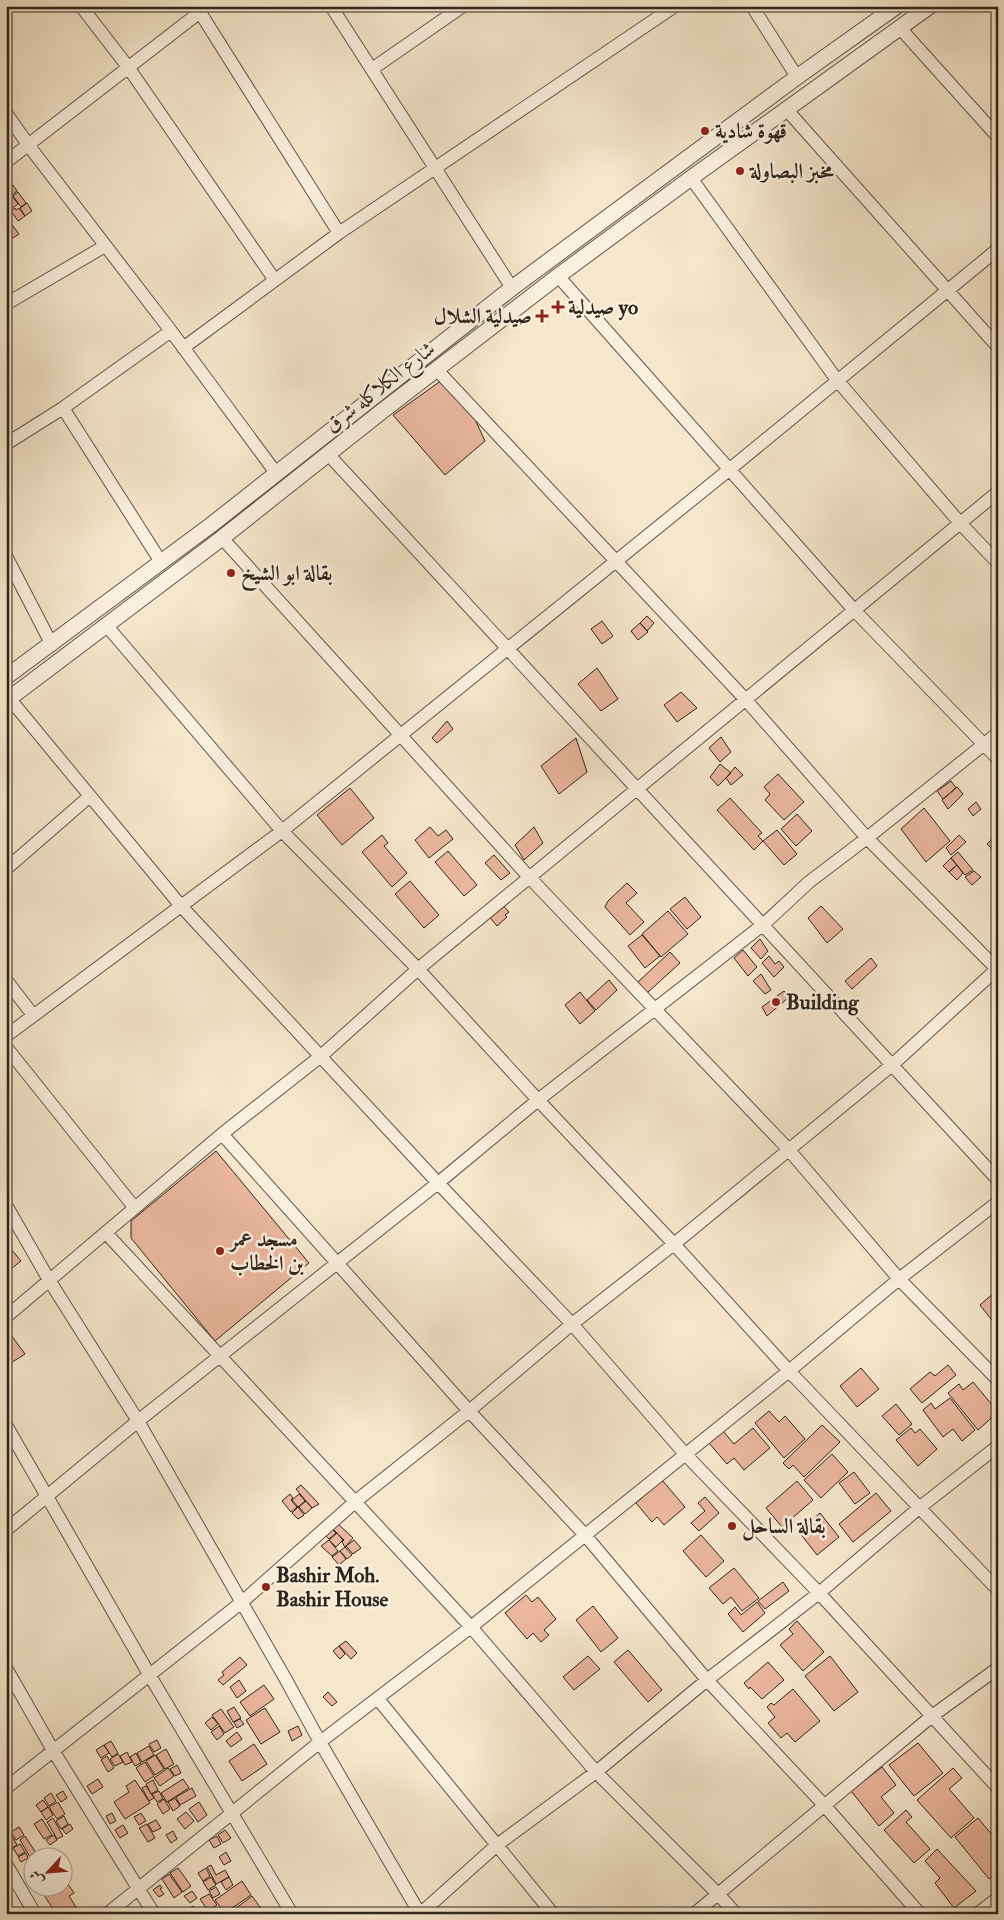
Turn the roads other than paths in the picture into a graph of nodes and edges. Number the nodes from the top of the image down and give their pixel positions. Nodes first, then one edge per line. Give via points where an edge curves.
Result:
1 (82, 6) edge
2 (331, 6) edge
3 (463, 6) edge
4 (675, 6) edge
5 (752, 6) edge
6 (930, 6) edge
7 (894, 7) edge
8 (198, 9) edge
9 (900, 28) junction
10 (128, 68) junction
11 (372, 69) junction
12 (797, 77) junction
13 (786, 109) junction
14 (6, 113) edge
15 (998, 137) edge
16 (29, 146) junction
17 (6, 162) edge
18 (435, 168) junction
19 (691, 178) junction
20 (339, 233) junction
21 (105, 246) junction
22 (998, 249) edge
23 (558, 276) junction
24 (274, 279) junction
25 (512, 288) junction
26 (947, 290) junction
27 (6, 304) edge
28 (171, 331) junction
29 (998, 347) edge
30 (184, 348) junction
31 (437, 370) junction
32 (837, 380) junction
33 (63, 408) junction
34 (6, 444) edge
35 (328, 454) junction
36 (730, 469) junction
37 (276, 473) junction
38 (998, 492) edge
39 (960, 523) junction
40 (222, 538) junction
41 (6, 556) edge
42 (161, 562) junction
43 (615, 562) junction
44 (998, 563) edge
45 (854, 610) junction
46 (106, 625) junction
47 (52, 645) junction
48 (507, 648) junction
49 (6, 677) edge
50 (8, 700) edge
51 (746, 700) junction
52 (998, 732) edge
53 (400, 736) junction
54 (984, 744) junction
55 (998, 759) edge
56 (637, 788) junction
57 (90, 796) junction
58 (282, 831) junction
59 (867, 838) junction
60 (6, 869) edge
61 (529, 877) junction
62 (181, 906) junction
63 (764, 924) junction
64 (418, 969) junction
65 (997, 969) edge
66 (6, 980) edge
67 (655, 1009) junction
68 (33, 1015) junction
69 (6, 1036) edge
70 (6, 1047) edge
71 (321, 1056) junction
72 (892, 1066) junction
73 (538, 1100) junction
74 (222, 1134) junction
75 (789, 1150) junction
76 (998, 1180) edge
77 (438, 1183) junction
78 (998, 1202) edge
79 (6, 1205) edge
80 (134, 1207) junction
81 (106, 1233) junction
82 (674, 1244) junction
83 (337, 1263) junction
84 (899, 1279) junction
85 (49, 1280) junction
86 (6, 1317) edge
87 (572, 1324) junction
88 (221, 1356) junction
89 (789, 1371) junction
90 (998, 1380) edge
91 (469, 1411) junction
92 (138, 1421) junction
93 (6, 1425) edge
94 (998, 1446) edge
95 (686, 1454) junction
96 (48, 1495) junction
97 (356, 1501) junction
98 (919, 1508) junction
99 (6, 1530) edge
100 (584, 1535) junction
101 (998, 1590) edge
102 (819, 1593) junction
103 (242, 1602) junction
104 (471, 1627) junction
105 (6, 1668) edge
106 (998, 1668) edge
107 (150, 1676) junction
108 (707, 1680) junction
109 (378, 1699) junction
110 (932, 1716) junction
111 (320, 1742) junction
112 (54, 1752) junction
113 (596, 1772) junction
114 (6, 1788) edge
115 (998, 1788) edge
116 (824, 1805) junction
117 (233, 1813) junction
118 (497, 1846) junction
119 (6, 1864) edge
120 (140, 1889) junction
121 (719, 1894) junction
122 (998, 1898) edge
123 (35, 1914) edge
124 (108, 1914) edge
125 (154, 1914) edge
126 (292, 1914) edge
127 (420, 1914) edge
128 (553, 1914) edge
129 (694, 1914) edge
130 (736, 1914) edge
131 (920, 1914) edge
132 (977, 1914) edge

1 - 10 street
2 - 11 street
3 - 11 street
4 - 18 street
5 - 12 street
6 - 9 street, شارع الكلاكله شرق
7 - 12 street, شارع الكلاكله شرق
8 - 10 street
8 - 20 street
9 - 13 street, شارع الكلاكله شرق
9 - 15 street
10 - 16 street
10 - 24 street
11 - 18 street
12 - 25 street, شارع الكلاكله شرق
13 - 19 street, شارع الكلاكله شرق
13 - 26 street
14 - 16 street
16 - 17 street
16 - 21 street
18 - 20 street
18 - 25 street
19 - 23 street, شارع الكلاكله شرق
19 - 32 street
20 - 24 street
21 - 27 street
21 - 28 street
22 - 26 street
23 - 31 street, شارع الكلاكله شرق
23 - 36 street
24 - 30 street
25 - 37 street, شارع الكلاكله شرق
26 - 29 street
26 - 32 street
28 - 30 street
28 - 33 street
30 - 37 street
31 - 35 street, شارع الكلاكله شرق
31 - 43 street
32 - 36 street
32 - 39 street
33 - 34 street
33 - 42 street
35 - 40 street, شارع الكلاكله شرق
35 - 48 street
36 - 43 street
36 - 45 street
37 - 42 street, شارع الكلاكله شرق
38 - 39 street
39 - 44 street
39 - 45 street
40 - 46 street, شارع الكلاكله شرق
40 - 53 street
41 - 47 street
42 - 47 street, شارع الكلاكله شرق
43 - 48 street
43 - 51 street
45 - 51 street
45 - 54 street
46 - 50 street, شارع الكلاكله شرق
46 - 58 street
47 - 49 street, شارع الكلاكله شرق
48 - 53 street
48 - 56 street
50 - 57 street
51 - 56 street
51 - 59 street
52 - 54 street
53 - 58 street
53 - 61 street
54 - 55 street
54 - 59 street
56 - 61 street
56 - 63 street
57 - 60 street
57 - 62 street
58 - 62 street
58 - 64 street
59 - 63 street via 809,882
59 - 65 street
61 - 64 street
61 - 67 street
62 - 68 street
62 - 71 street
63 - 67 street
63 - 72 street
64 - 71 street
64 - 73 street
65 - 72 street
66 - 68 street
67 - 73 street
67 - 75 street
68 - 69 street
70 - 80 street
71 - 74 street
71 - 77 street
72 - 75 street
72 - 76 street
73 - 77 street
73 - 82 street
74 - 80 street
74 - 83 street
75 - 82 street
75 - 84 street
77 - 83 street
77 - 87 street
78 - 84 street
79 - 85 street
80 - 81 street
81 - 85 street
81 - 88 street
82 - 87 street
82 - 89 street
83 - 88 street
83 - 91 street
84 - 89 street
84 - 90 street
85 - 86 street
85 - 92 street
87 - 91 street
87 - 95 street
88 - 92 street
88 - 97 street
89 - 95 street
89 - 98 street
91 - 97 street
91 - 100 street
92 - 96 street
92 - 103 street
93 - 96 street
94 - 98 street
95 - 100 street
95 - 102 street
96 - 99 street
96 - 107 street
97 - 103 street
97 - 104 street
98 - 101 street
98 - 102 street
100 - 104 street
100 - 108 street
102 - 108 street
102 - 110 street
103 - 107 street
103 - 111 street
104 - 109 street
104 - 113 street
105 - 112 street
106 - 110 street
107 - 112 street
107 - 117 street
108 - 113 street
108 - 116 street
109 - 111 street
109 - 118 street
110 - 115 street
110 - 116 street
111 - 117 street
111 - 127 street
112 - 114 street
112 - 120 street
113 - 118 street
113 - 121 street
116 - 121 street
116 - 131 street
117 - 120 street
117 - 126 street
118 - 127 street
118 - 128 street
119 - 123 street
120 - 124 street
120 - 125 street
121 - 129 street
121 - 130 street
122 - 132 street

